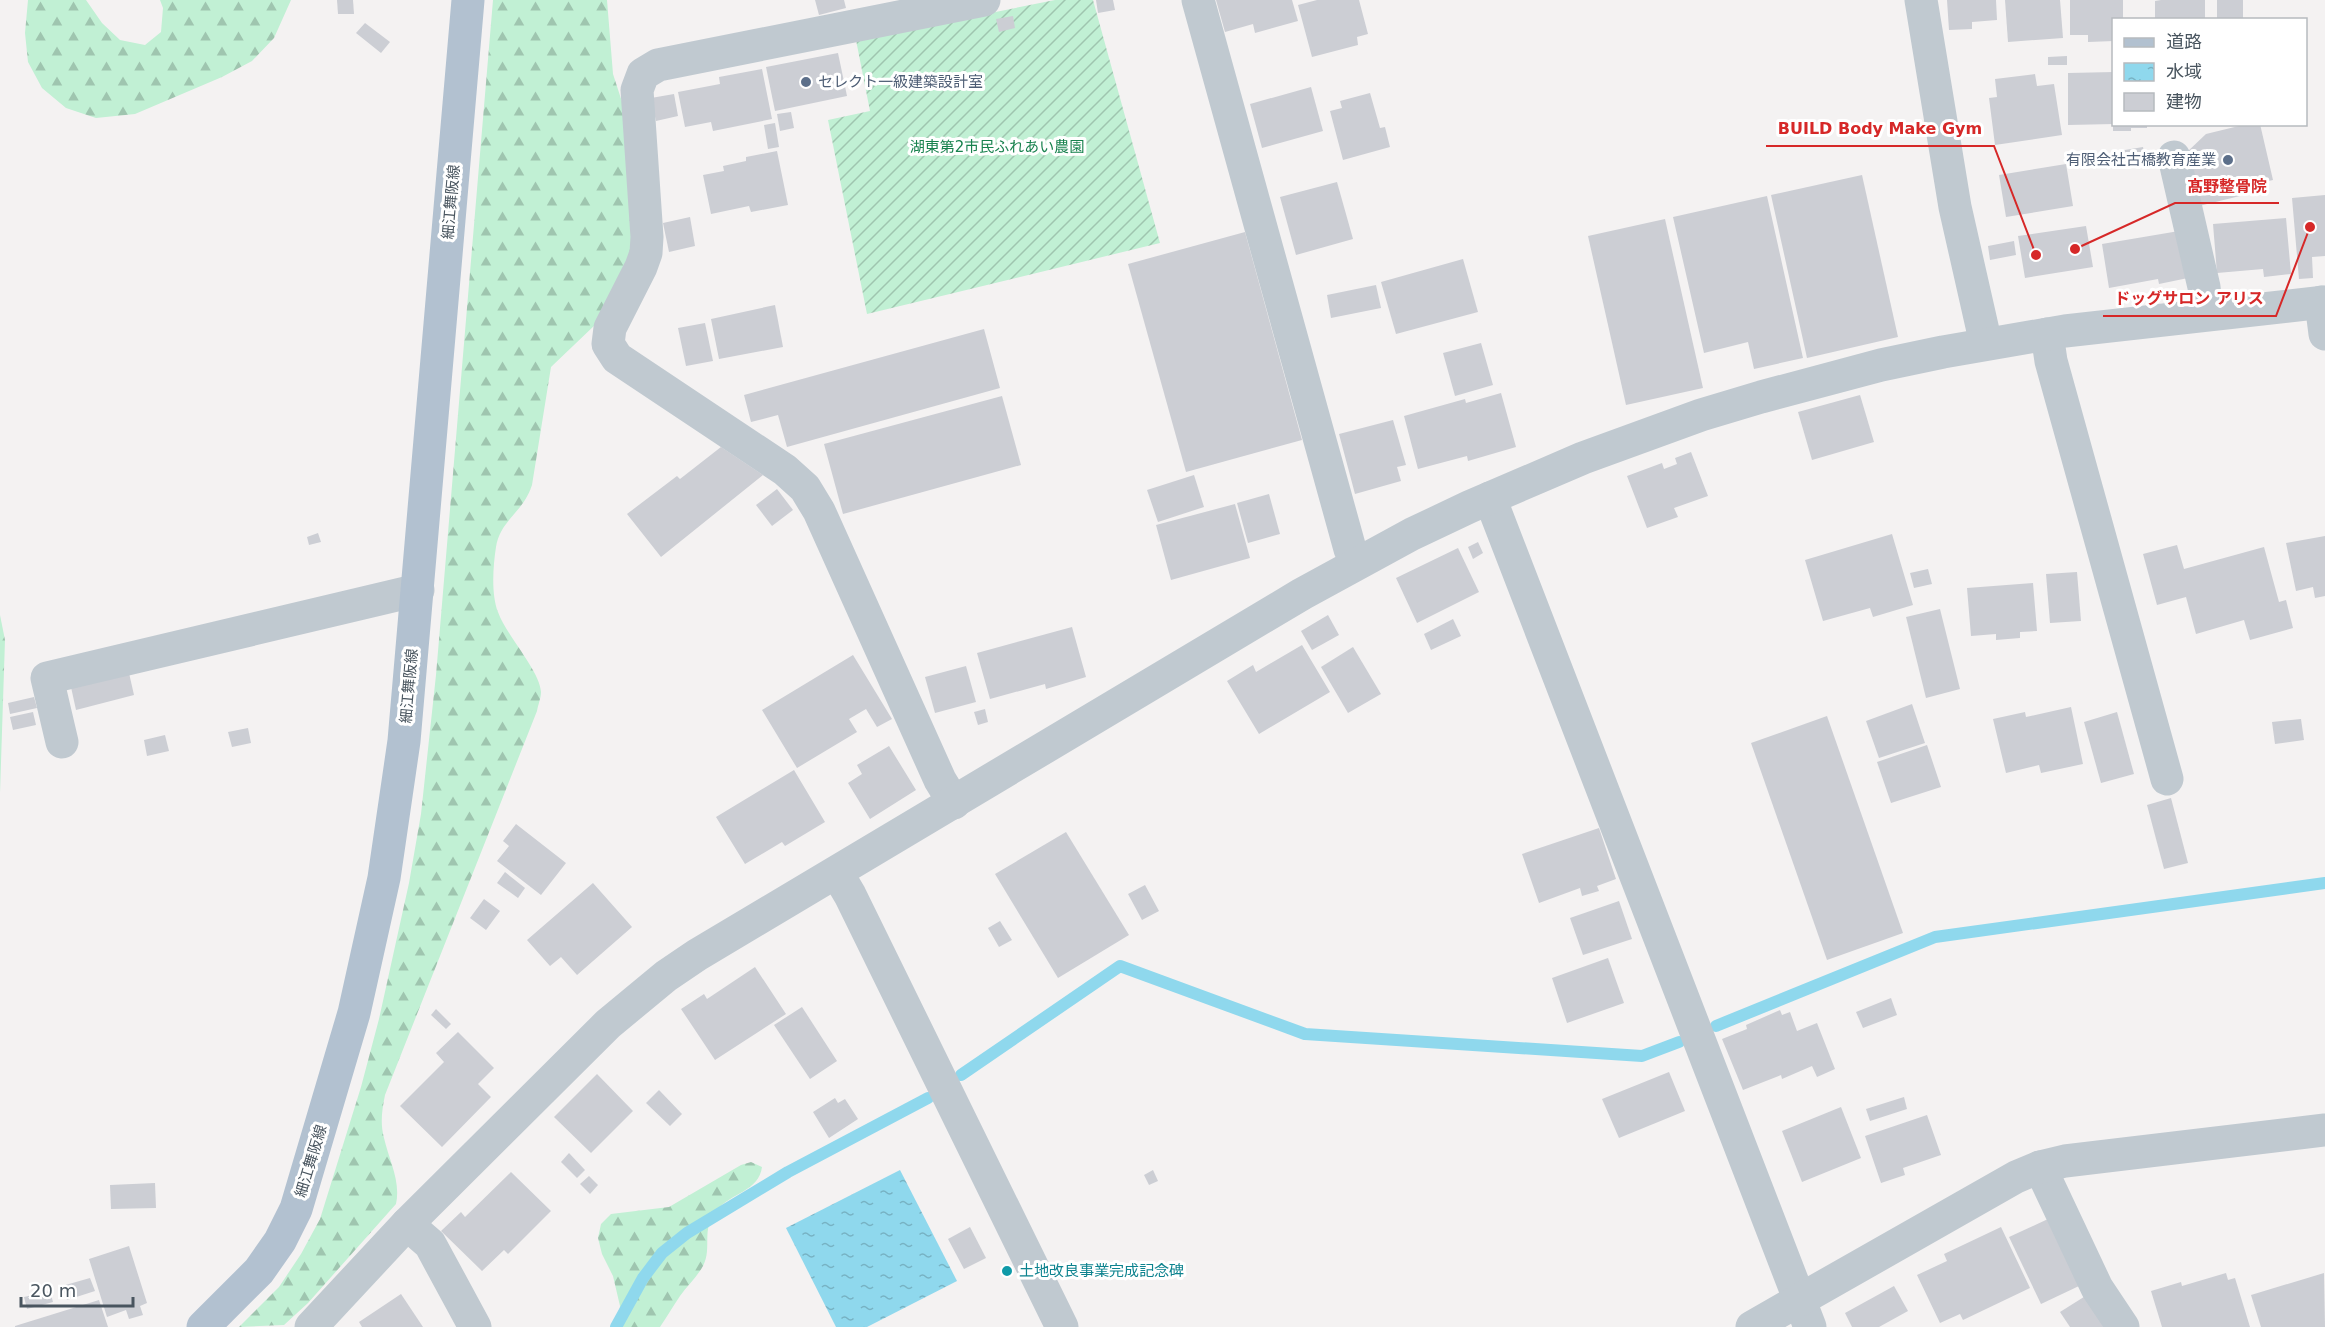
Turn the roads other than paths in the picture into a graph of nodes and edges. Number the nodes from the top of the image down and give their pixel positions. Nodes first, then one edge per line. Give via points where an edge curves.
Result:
1 (468, 0) edge
2 (984, 0) edge
3 (1198, 0) edge
4 (1921, 0) edge
5 (2174, 157) dead end
6 (2324, 313) edge
7 (2207, 314) junction
8 (2047, 334) junction
9 (1986, 344) junction
10 (1490, 498) junction
11 (1357, 563) junction
12 (418, 590) junction
13 (62, 742) dead end
14 (2167, 779) dead end
15 (954, 803) junction
16 (837, 873) junction
17 (2325, 1130) edge
18 (2040, 1167) junction
19 (407, 1224) junction
20 (1805, 1314) edge
21 (203, 1327) edge
22 (311, 1327) edge
23 (475, 1327) edge
24 (1062, 1327) edge
25 (1752, 1327) edge
26 (2123, 1327) edge

1 - 12 main road, 細江舞阪線
2 - 15 street via 658,66 642,74 637,90 646,253 610,328 608,344 617,358 805,488 819,511 939,780
3 - 11 street
4 - 9 street via 1955,207
5 - 7 street
6 - 7 street
7 - 8 street
8 - 9 street
8 - 14 street via 2051,361
9 - 10 street via 1821,380 1701,415 1583,458
10 - 11 street
10 - 20 street
11 - 15 street
12 - 13 street via 47,678
12 - 21 main road, 細江舞阪線 via 404,741 386,867 336,1079 296,1209 280,1241 259,1271
15 - 16 street
16 - 19 street via 698,956 636,999
16 - 24 street
17 - 18 street
18 - 20 street via 2016,1177
18 - 26 street via 2097,1288
19 - 22 street
19 - 23 street via 430,1244
20 - 25 street

